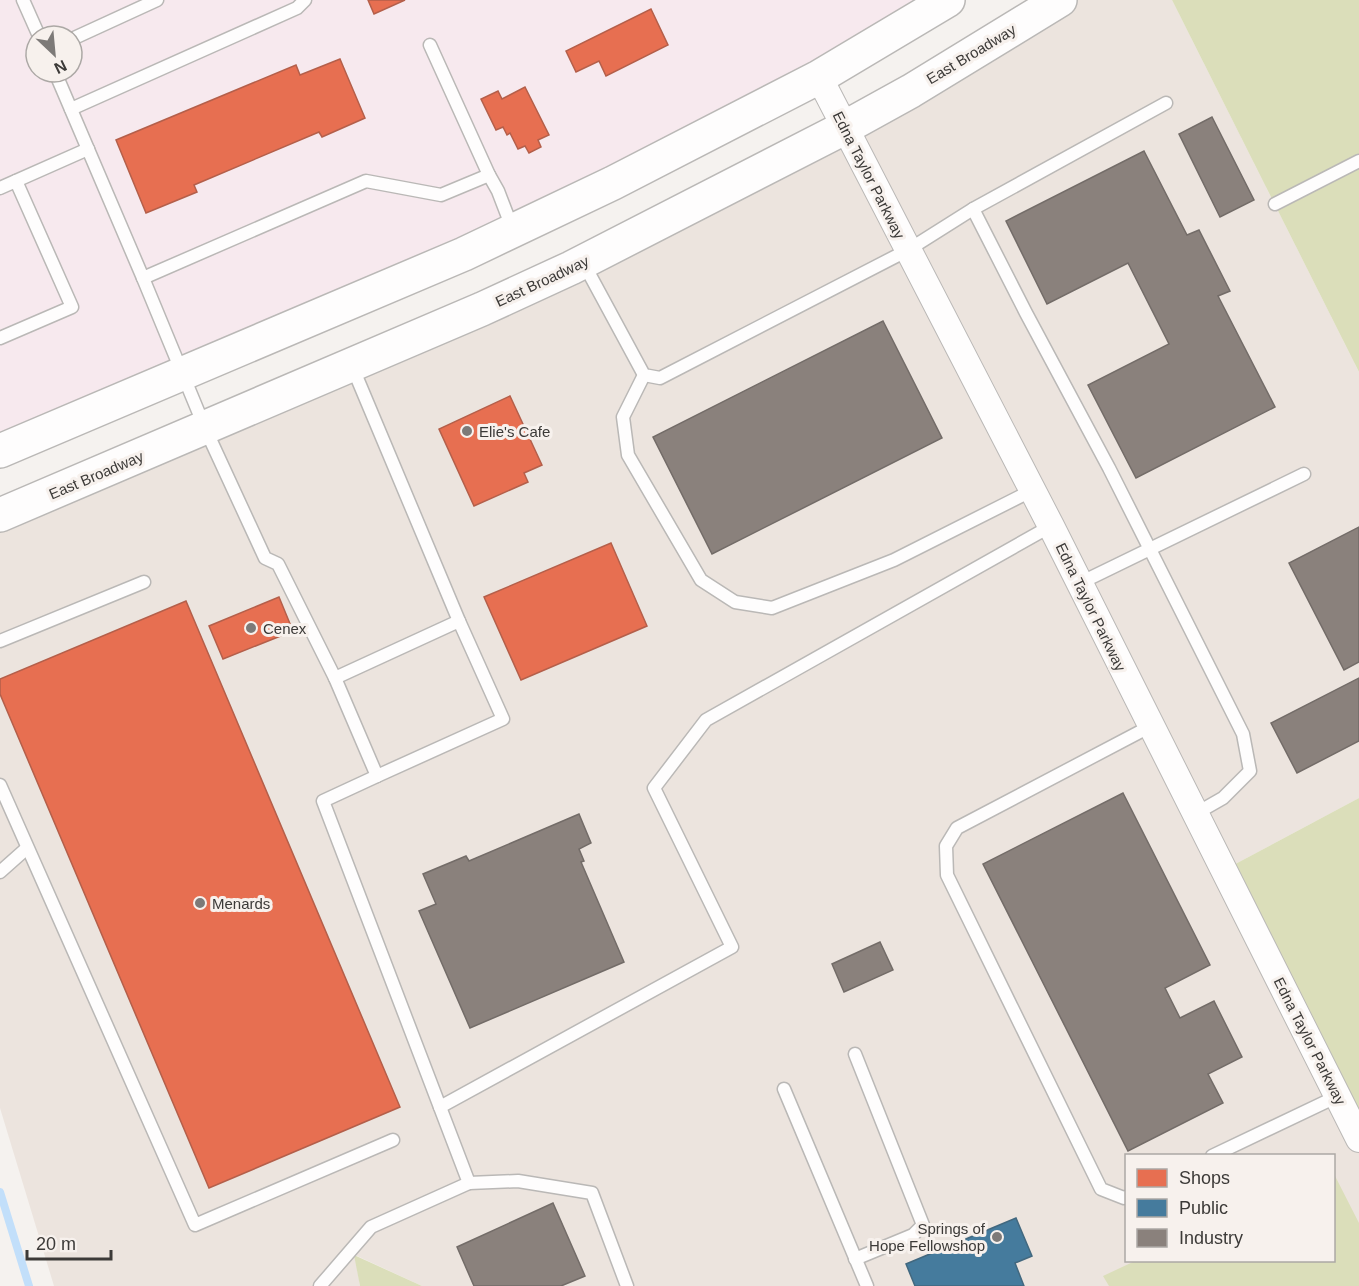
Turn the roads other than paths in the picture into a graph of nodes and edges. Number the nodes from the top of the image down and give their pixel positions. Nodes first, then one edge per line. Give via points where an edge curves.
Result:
1 (24, 0) edge
2 (157, 0) edge
3 (304, 0) edge
4 (948, 0) edge
5 (1060, 0) edge
6 (34, 24) edge
7 (84, 33) edge
8 (430, 45) dead end
9 (819, 77) junction
10 (60, 84) edge
11 (1166, 103) dead end
12 (70, 109) junction
13 (844, 128) junction
14 (88, 149) junction
15 (1359, 161) edge
16 (489, 175) junction
17 (16, 181) junction
18 (0, 188) edge
19 (1275, 204) dead end
20 (973, 209) junction
21 (513, 231) junction
22 (908, 250) junction
23 (583, 262) junction
24 (143, 278) junction
25 (0, 338) edge
26 (352, 364) junction
27 (183, 375) junction
28 (644, 375) junction
29 (205, 428) junction
30 (0, 451) edge
31 (1304, 474) dead end
32 (1033, 490) junction
33 (0, 515) edge
34 (1052, 526) junction
35 (1150, 549) junction
36 (144, 582) dead end
37 (1080, 583) junction
38 (459, 621) junction
39 (0, 640) edge
40 (335, 678) junction
41 (1150, 726) junction
42 (377, 776) junction
43 (0, 785) edge
44 (1195, 814) junction
45 (27, 848) junction
46 (0, 872) edge
47 (855, 1054) dead end
48 (784, 1089) dead end
49 (1338, 1096) junction
50 (440, 1107) junction
51 (1359, 1139) edge
52 (393, 1140) dead end
53 (1214, 1154) edge
54 (470, 1183) junction
55 (1125, 1198) edge
56 (855, 1258) junction
57 (320, 1286) edge
58 (627, 1286) edge
59 (867, 1286) edge

1 - 6 lane
2 - 7 lane
3 - 12 lane via 297,8
4 - 9 street
5 - 13 street, East Broadway
8 - 16 lane
9 - 13 street, Edna Taylor Parkway
9 - 21 street
10 - 12 lane
11 - 20 lane
12 - 14 lane
13 - 22 street, Edna Taylor Parkway
13 - 23 street, East Broadway
14 - 17 lane
14 - 24 lane
15 - 19 lane
16 - 21 lane
16 - 24 lane via 441,195 366,182
17 - 18 lane
17 - 25 lane via 72,308
20 - 22 lane
20 - 35 lane
21 - 27 street
22 - 28 lane via 660,378
22 - 32 street, Edna Taylor Parkway
23 - 26 street, East Broadway
23 - 28 lane
24 - 27 lane
26 - 29 street, East Broadway
26 - 38 lane
27 - 29 lane
27 - 30 street
28 - 32 lane via 623,417 628,455 701,580 735,602 772,608 894,560
29 - 33 street, East Broadway
29 - 40 lane via 265,558 278,564
31 - 35 lane
32 - 34 street, Edna Taylor Parkway
34 - 37 street, Edna Taylor Parkway
34 - 50 lane via 706,720 654,788 732,947
35 - 37 lane
35 - 44 lane via 1243,734 1250,771 1223,798
36 - 39 lane
37 - 41 street, Edna Taylor Parkway
38 - 40 lane
38 - 42 lane via 503,719
40 - 42 lane
41 - 44 street, Edna Taylor Parkway
41 - 55 lane via 957,828 946,846 947,875 1101,1189
42 - 50 lane via 323,801
43 - 45 lane
44 - 49 street, Edna Taylor Parkway
45 - 46 lane
45 - 52 lane via 195,1225
47 - 56 lane via 923,1225 913,1235
48 - 56 lane
49 - 51 street, Edna Taylor Parkway
49 - 53 lane
50 - 54 lane
54 - 57 lane via 371,1227
54 - 58 lane via 518,1181 592,1193
56 - 59 lane

